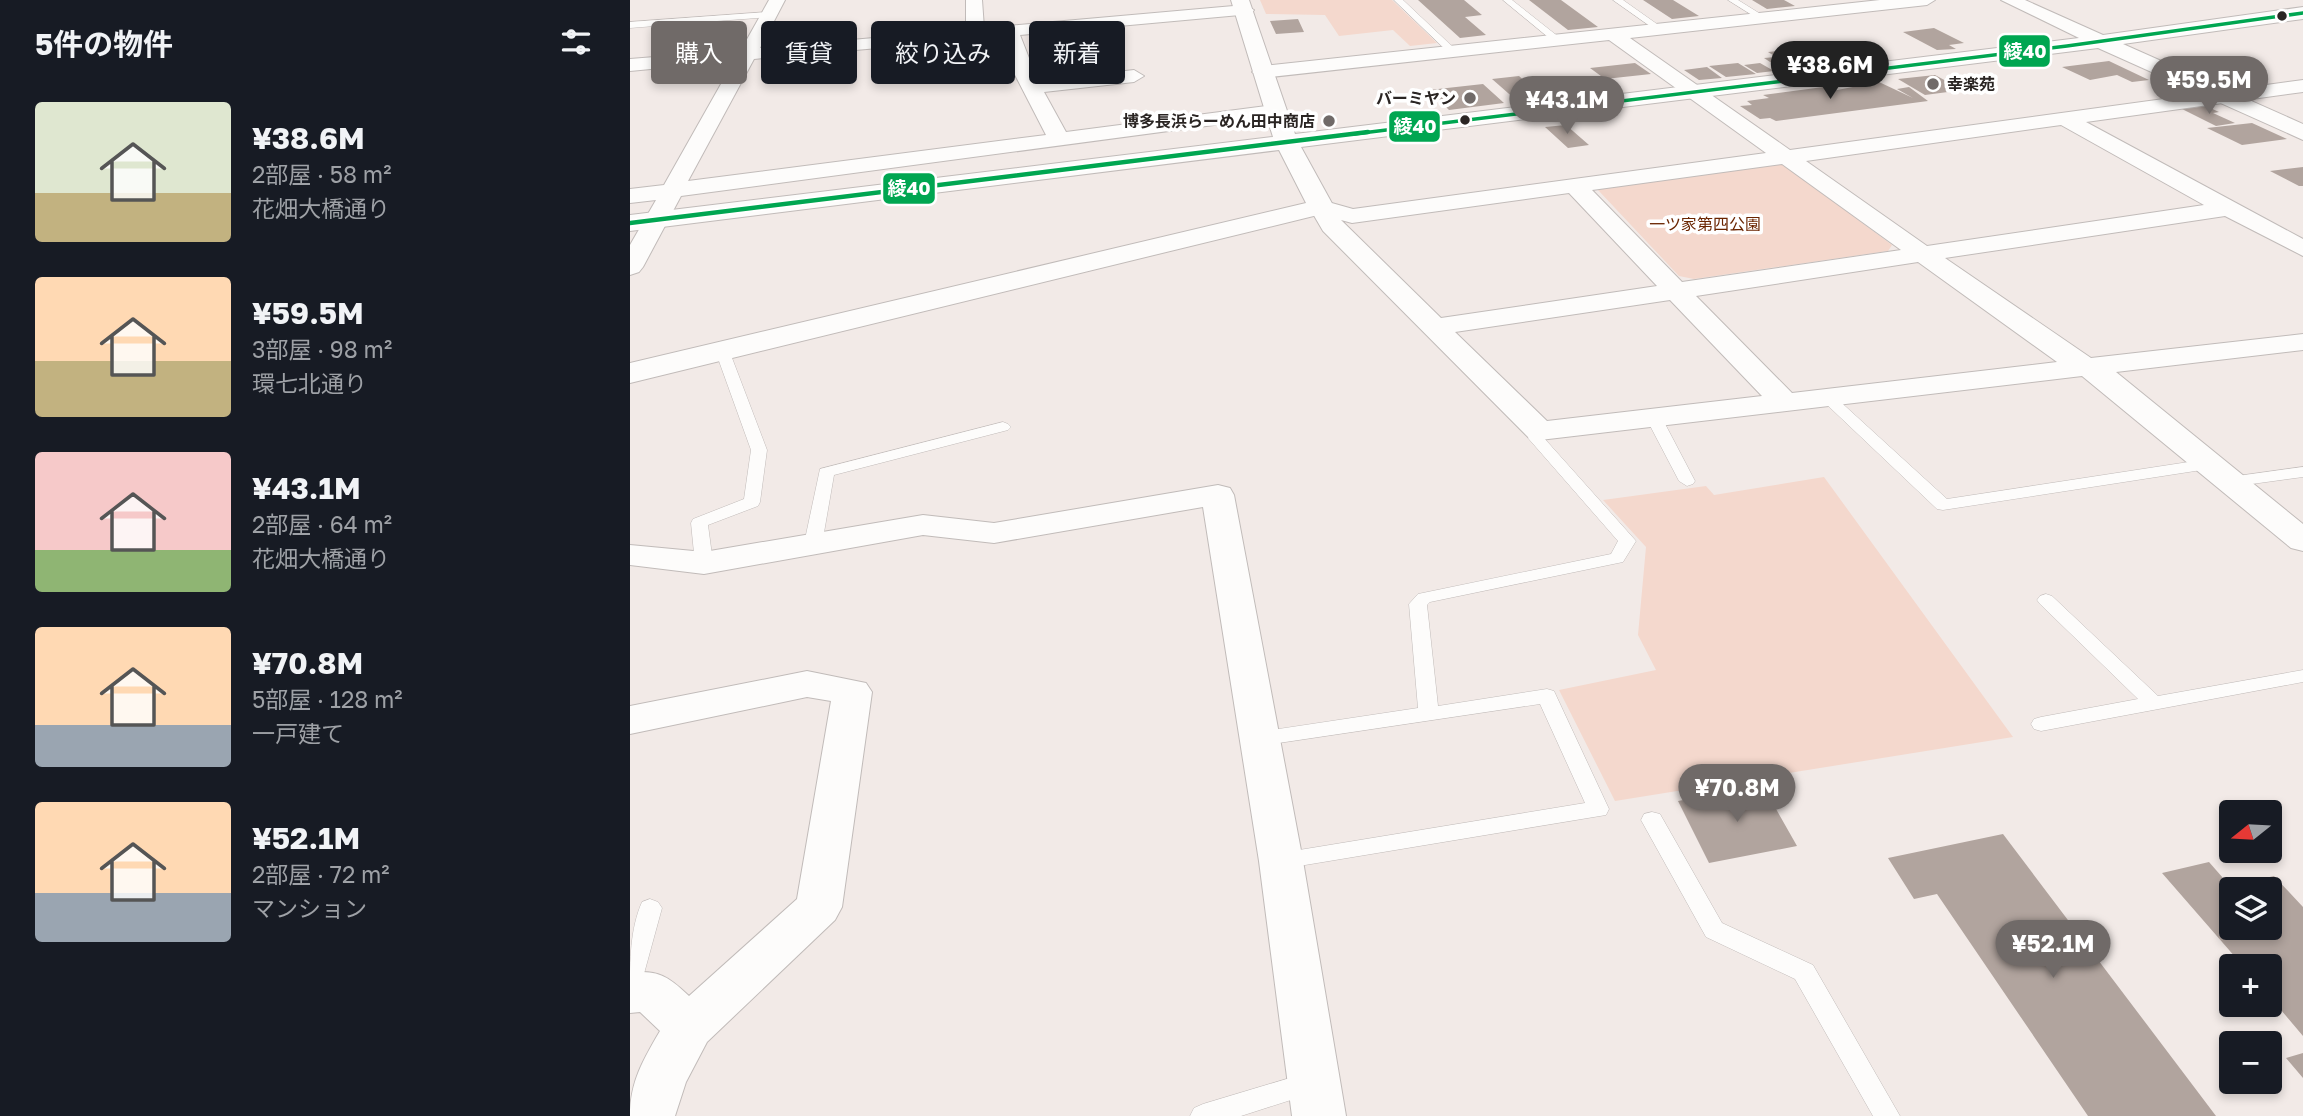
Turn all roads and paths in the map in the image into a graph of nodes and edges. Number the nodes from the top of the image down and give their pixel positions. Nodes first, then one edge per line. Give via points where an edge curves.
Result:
1 (974, 0) edge
2 (1398, 0) edge
3 (1507, 0) edge
4 (1618, 0) edge
5 (1732, 0) edge
6 (1826, 0) edge
7 (1927, 0) edge
8 (2010, 0) edge
9 (1243, 5) edge
10 (772, 7) edge
11 (1843, 9) junction
12 (2303, 13) edge
13 (1763, 18) junction
14 (687, 21) edge
15 (975, 21) edge
16 (651, 24) edge
17 (630, 25) edge
18 (1660, 29) junction
19 (1015, 30) edge
20 (1613, 34) junction
21 (1557, 40) junction
22 (2103, 41) junction
23 (871, 44) edge
24 (1015, 46) edge
25 (1452, 51) junction
26 (747, 55) joint
27 (651, 63) edge
28 (630, 65) edge
29 (1262, 72) junction
30 (731, 84) edge
31 (2303, 86) edge
32 (1032, 88) junction
33 (1694, 92) junction
34 (2224, 97) junction
35 (1275, 111) junction
36 (2065, 119) junction
37 (1171, 125) junction
38 (2303, 134) edge
39 (1059, 139) junction
40 (1286, 142) junction
41 (1787, 156) junction
42 (1574, 185) junction
43 (672, 190) junction
44 (630, 196) edge
45 (1321, 207) junction
46 (2229, 208) junction
47 (654, 220) junction
48 (630, 223) edge
49 (2303, 248) edge
50 (1922, 253) junction
51 (630, 267) edge
52 (1676, 290) junction
53 (1434, 327) junction
54 (2303, 342) edge
55 (722, 349) junction
56 (2088, 367) junction
57 (630, 373) edge
58 (1828, 398) junction
59 (1786, 403) junction
60 (1654, 418) junction
61 (1003, 427) dead end
62 (1539, 431) junction
63 (2208, 464) junction
64 (2303, 472) edge
65 (1688, 481) dead end
66 (2230, 482) junction
67 (2303, 541) edge
68 (813, 544) junction
69 (630, 555) edge
70 (704, 563) junction
71 (2046, 600) dead end
72 (2303, 676) edge
73 (2154, 703) junction
74 (1429, 713) junction
75 (630, 720) edge
76 (2041, 724) dead end
77 (1259, 739) junction
78 (1652, 820) dead end
79 (1281, 861) junction
80 (650, 908) dead end
81 (630, 981) edge
82 (630, 993) edge
83 (689, 1027) junction
84 (1316, 1099) edge
85 (648, 1116) edge
86 (1203, 1116) edge
87 (1887, 1116) edge

1 - 15 street
2 - 25 lane
3 - 21 lane
4 - 18 lane
5 - 13 lane
6 - 11 street
7 - 11 street
8 - 22 street
9 - 19 street via 1053,20
9 - 29 street
10 - 14 lane
10 - 26 street
11 - 13 street
12 - 22 street
13 - 18 street
16 - 17 lane
18 - 20 street
20 - 21 street
20 - 33 street
21 - 25 street
22 - 33 street
22 - 34 street
23 - 26 street
24 - 32 street
25 - 29 street
27 - 28 street
29 - 35 street
30 - 43 street
31 - 34 street
32 - 37 street via 1129,70
32 - 39 street
33 - 40 street
33 - 41 street
34 - 36 street
34 - 38 street
35 - 37 street
35 - 40 street
36 - 41 street
36 - 46 street
37 - 39 street
39 - 43 street
40 - 45 street
40 - 47 street
41 - 42 street
41 - 50 street
42 - 45 street via 1353,216
42 - 52 street
43 - 44 street
43 - 47 street
45 - 53 street via 1332,226
45 - 55 street
46 - 49 street
46 - 50 street
47 - 48 street
47 - 51 street
50 - 52 street
50 - 56 street
52 - 53 street
52 - 59 street
53 - 62 street
54 - 56 street
55 - 57 street
55 - 70 lane via 759,450 752,502 699,523
56 - 58 street
56 - 63 street
58 - 59 street
58 - 63 lane via 1943,505
59 - 60 street
60 - 62 street
60 - 65 lane
61 - 68 lane via 826,472
62 - 74 lane via 1536,438 1627,541 1617,558 1423,598 1418,604
63 - 66 street
64 - 66 lane
66 - 67 street
68 - 70 street
68 - 77 street via 923,525 994,533 1218,495
69 - 70 street
71 - 73 lane
72 - 73 lane
73 - 76 lane
74 - 77 lane
74 - 79 lane via 1547,696 1598,808
75 - 83 street via 807,684 852,692 819,907
77 - 79 street
78 - 87 lane via 1714,930 1804,972
79 - 84 street
80 - 81 lane
82 - 83 street via 650,990
83 - 85 street via 661,1077
84 - 86 lane

